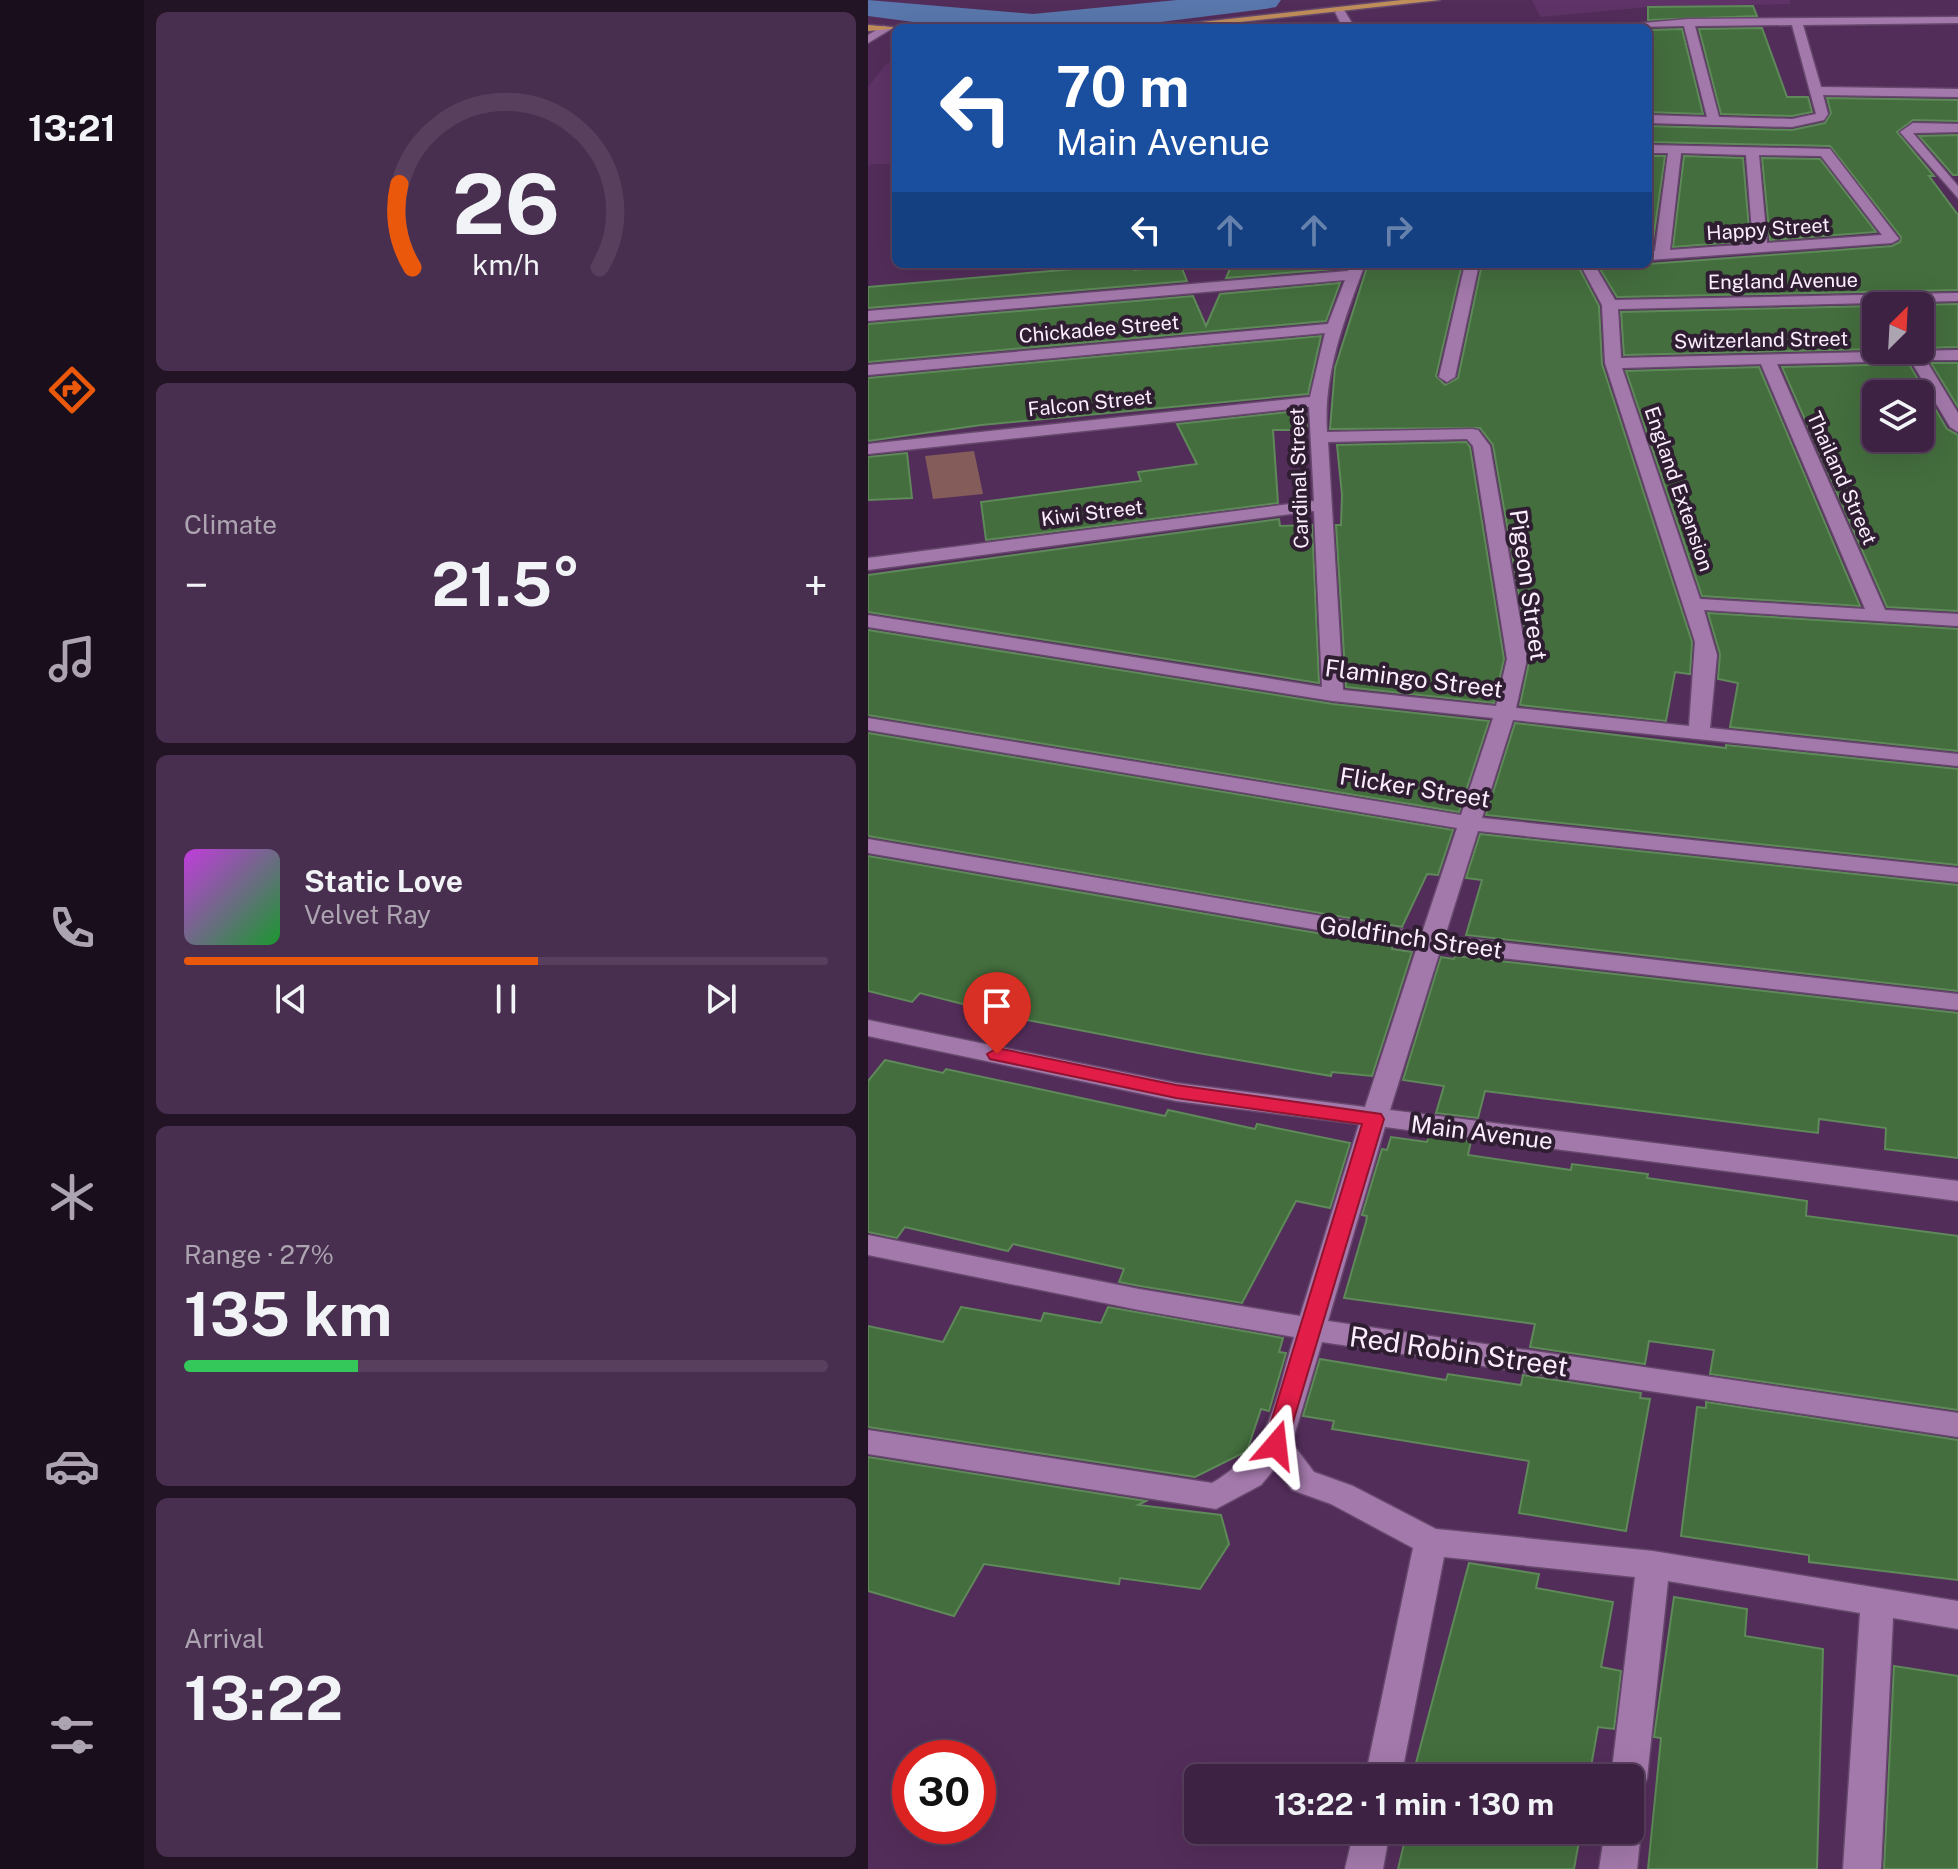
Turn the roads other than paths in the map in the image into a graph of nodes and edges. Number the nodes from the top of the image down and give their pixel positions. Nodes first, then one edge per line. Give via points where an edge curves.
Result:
1 (1435, 0) edge
2 (1847, 9) dead end
3 (1340, 12) junction
4 (1958, 19) edge
5 (1857, 21) junction
6 (1688, 22) junction
7 (1797, 22) junction
8 (1199, 24) edge
9 (1347, 24) edge
10 (1652, 24) edge
11 (868, 28) edge
12 (891, 28) edge
13 (868, 40) edge
14 (1816, 91) junction
15 (1958, 93) edge
16 (1652, 119) edge
17 (1714, 121) junction
18 (1958, 128) edge
19 (1652, 149) edge
20 (1675, 150) junction
21 (1752, 153) junction
22 (1958, 194) edge
23 (1761, 250) junction
24 (1655, 256) edge
25 (1471, 268) edge
26 (1589, 268) edge
27 (1356, 269) edge
28 (1958, 297) edge
29 (1610, 305) junction
30 (868, 316) edge
31 (1334, 328) junction
32 (1958, 355) edge
33 (1934, 357) edge
34 (1766, 358) junction
35 (1862, 358) edge
36 (1613, 363) junction
37 (1921, 364) edge
38 (868, 370) edge
39 (1447, 377) dead end
40 (1317, 401) junction
41 (1958, 427) edge
42 (1318, 437) junction
43 (868, 449) edge
44 (1322, 505) junction
45 (868, 564) edge
46 (1695, 604) junction
47 (1878, 616) junction
48 (1958, 620) edge
49 (868, 621) edge
50 (1333, 695) junction
51 (1504, 715) junction
52 (868, 724) edge
53 (1699, 734) junction
54 (1958, 760) edge
55 (1470, 823) junction
56 (868, 846) edge
57 (1958, 875) edge
58 (1429, 942) junction
59 (1958, 1002) edge
60 (868, 1028) edge
61 (1374, 1119) junction
62 (1958, 1191) edge
63 (868, 1245) edge
64 (1311, 1329) junction
65 (1958, 1425) edge
66 (868, 1442) edge
67 (1276, 1445) junction
68 (1431, 1542) junction
69 (1653, 1565) junction
70 (1877, 1602) junction
71 (1958, 1615) edge
72 (1386, 1764) edge
73 (1631, 1764) edge
74 (1369, 1844) edge
75 (1621, 1844) edge
76 (1364, 1869) edge
77 (1618, 1869) edge
78 (1862, 1869) edge

1 - 3 main road
2 - 5 street
3 - 8 main road
3 - 9 street
4 - 5 street
5 - 7 street
6 - 7 street
6 - 10 street
6 - 17 street
7 - 14 street
11 - 12 main road
12 - 13 street
14 - 15 street
14 - 17 street via 1822,114 1814,120
16 - 17 street
18 - 22 street via 1908,129
19 - 20 street
20 - 21 street
20 - 24 street
21 - 23 street
21 - 23 street, Happy Street via 1825,152 1892,239
23 - 24 street, Happy Street
25 - 39 street
26 - 29 street, England Extension
27 - 30 street
27 - 31 street, Cardinal Street
28 - 29 street, England Avenue
29 - 36 street, England Extension
31 - 38 street, Chickadee Street
31 - 40 street, Cardinal Street
32 - 33 street, Switzerland Street
34 - 35 street, Switzerland Street
34 - 36 street, Switzerland Street
34 - 47 street, Thailand Street
36 - 46 street, England Extension
37 - 41 street
40 - 42 street, Cardinal Street
40 - 43 street, Falcon Street
42 - 44 street, Cardinal Street
42 - 51 street, Pigeon Street via 1472,434 1481,446 1517,659
44 - 45 street, Kiwi Street
44 - 50 street, Cardinal Street
46 - 47 street
46 - 53 street, England Extension via 1707,655
47 - 48 street
49 - 50 street, Flamingo Street
50 - 51 street, Flamingo Street
51 - 53 street, Flamingo Street
51 - 55 street, Pigeon Street
52 - 55 street, Flicker Street
53 - 54 street, Flamingo Street
55 - 57 street, Flicker Street
55 - 58 street, Pigeon Street
56 - 58 street, Goldfinch Street
58 - 59 street, Goldfinch Street
58 - 61 street, Pigeon Street
60 - 61 street, Main Avenue via 1176,1092
61 - 62 street, Main Avenue
61 - 64 street, Pigeon Street
63 - 64 street, Red Robin Street via 1031,1282
64 - 65 street, Red Robin Street
64 - 67 street, Pigeon Street
66 - 67 street via 1216,1496 1250,1476
67 - 68 street via 1303,1481 1342,1495
68 - 69 street
68 - 72 street
69 - 70 street
69 - 73 street
70 - 71 street
70 - 78 street
74 - 76 street
75 - 77 street

